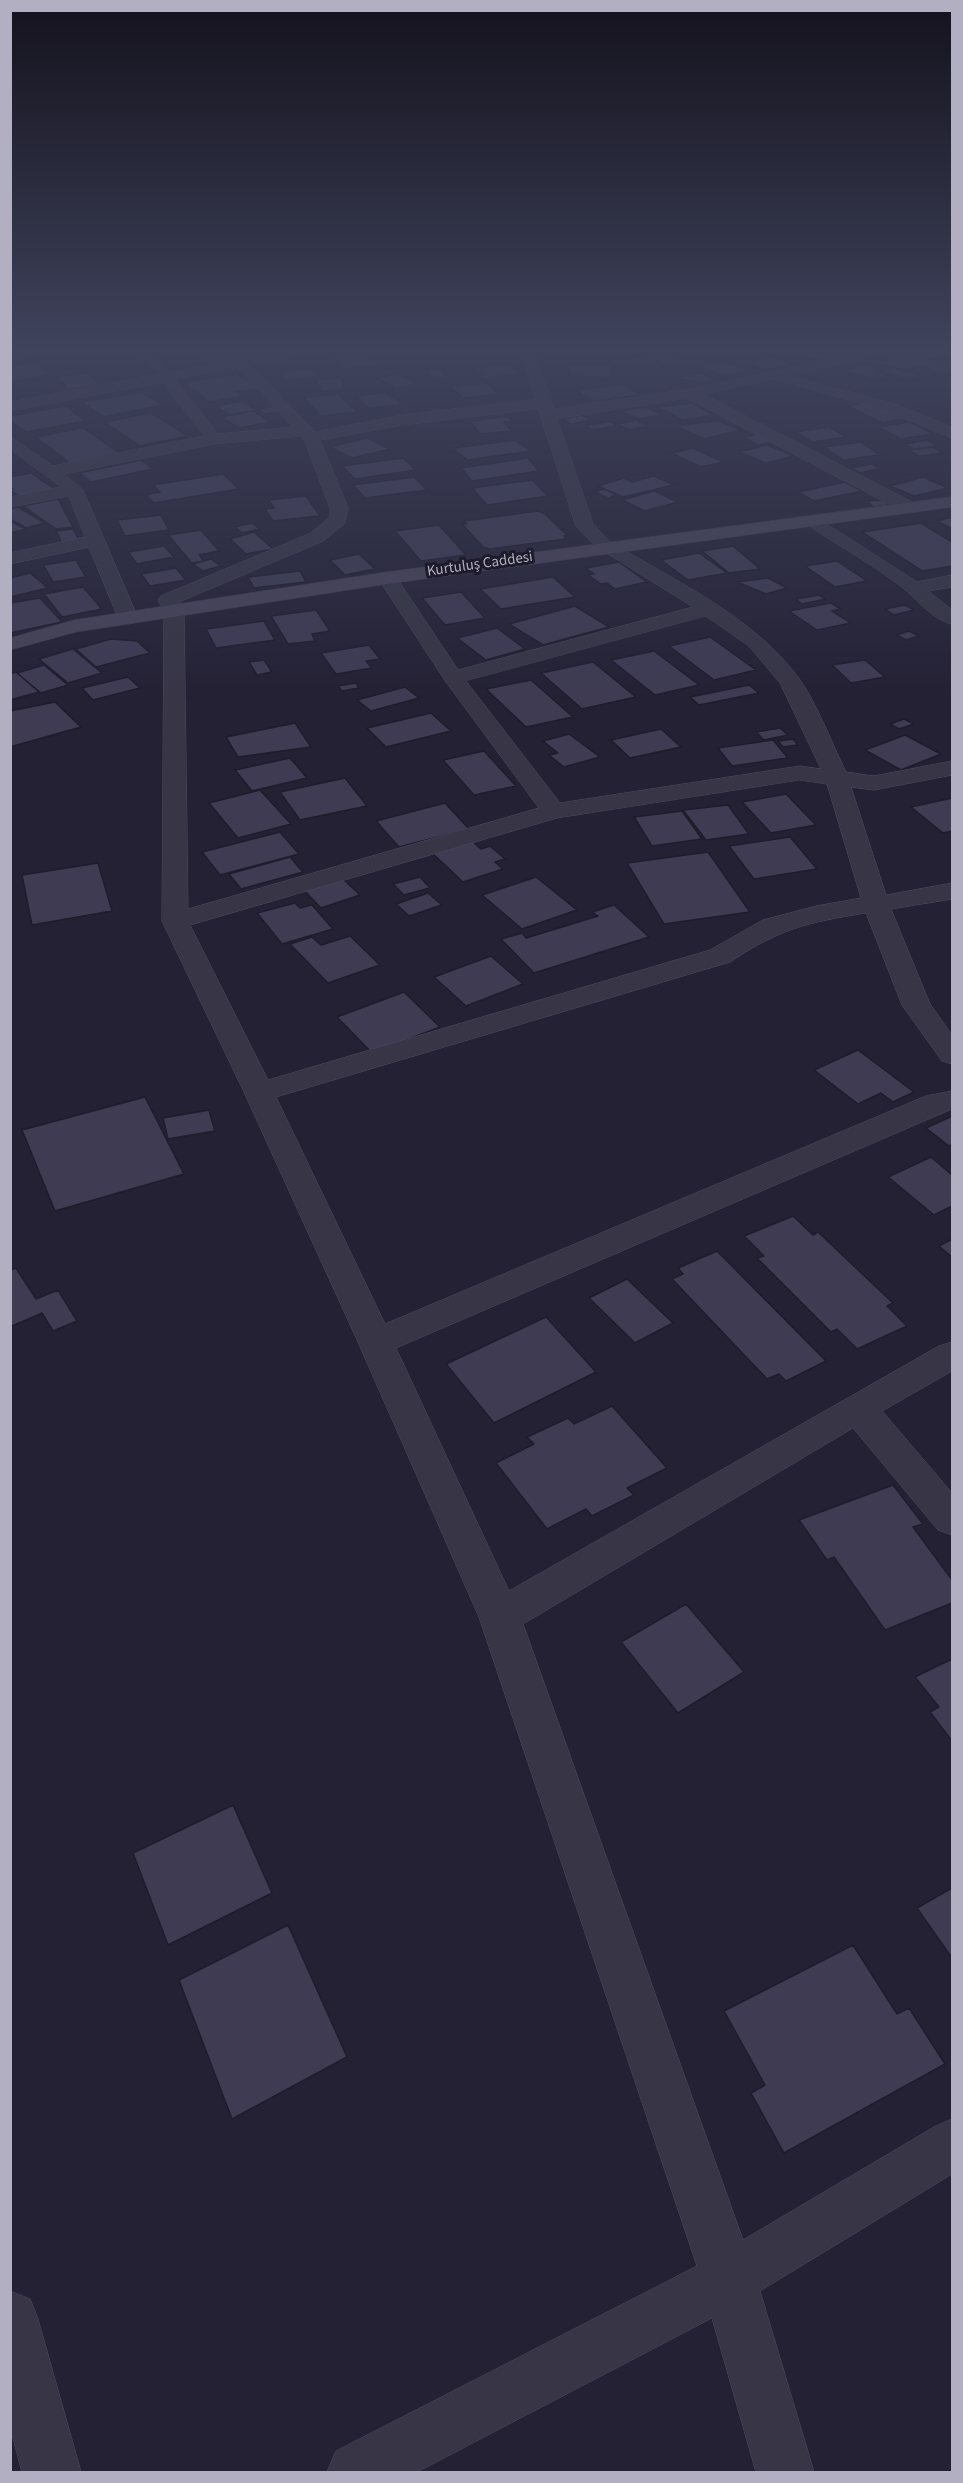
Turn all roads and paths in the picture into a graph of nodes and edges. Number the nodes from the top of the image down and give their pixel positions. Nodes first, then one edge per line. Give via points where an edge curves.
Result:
1 (49, 469) edge
2 (63, 469) edge
3 (323, 469) edge
4 (566, 469) edge
5 (834, 469) edge
6 (52, 471) junction
7 (75, 490) junction
8 (10, 502) edge
9 (952, 502) edge
10 (910, 508) junction
11 (814, 521) junction
12 (96, 540) junction
13 (606, 548) junction
14 (10, 559) edge
15 (387, 578) junction
16 (952, 581) edge
17 (914, 588) junction
18 (709, 609) junction
19 (174, 611) junction
20 (128, 618) junction
21 (952, 618) edge
22 (10, 644) edge
23 (453, 678) junction
24 (952, 768) edge
25 (837, 778) junction
26 (554, 812) junction
27 (952, 891) edge
28 (875, 902) junction
29 (175, 921) junction
30 (952, 1055) edge
31 (259, 1092) junction
32 (952, 1100) edge
33 (376, 1342) junction
34 (952, 1355) edge
35 (857, 1408) junction
36 (952, 1519) edge
37 (500, 1617) junction
38 (952, 2145) edge
39 (729, 2279) junction
40 (10, 2319) edge
41 (52, 2472) edge
42 (357, 2472) edge
43 (785, 2472) edge

1 - 6 street
2 - 6 street
3 - 19 street via 339,508 339,519 317,537 168,600
4 - 13 street via 585,526
5 - 10 street
6 - 7 street
7 - 8 street
7 - 12 street
9 - 10 main road, Kurtuluş Caddesi
10 - 11 main road, Kurtuluş Caddesi
11 - 13 main road, Kurtuluş Caddesi
11 - 17 street
12 - 14 street
12 - 20 street
13 - 15 main road, Kurtuluş Caddesi
13 - 18 street
15 - 19 main road, Kurtuluş Caddesi
15 - 23 street
16 - 17 street
17 - 21 street
18 - 23 street
18 - 25 street via 756,642 790,681
19 - 20 main road, Kurtuluş Caddesi
19 - 29 street
20 - 22 main road, Kurtuluş Caddesi via 75,626
23 - 26 street
24 - 25 street via 874,783
25 - 26 street via 800,773
25 - 28 street
26 - 29 street
27 - 28 street
28 - 30 street via 916,1005
28 - 31 street via 770,927 720,956
29 - 31 street
31 - 33 street
32 - 33 street via 936,1103
33 - 37 street
34 - 35 street
35 - 36 street
35 - 37 street
37 - 39 street
38 - 39 street
39 - 42 street
39 - 43 street
40 - 41 street

